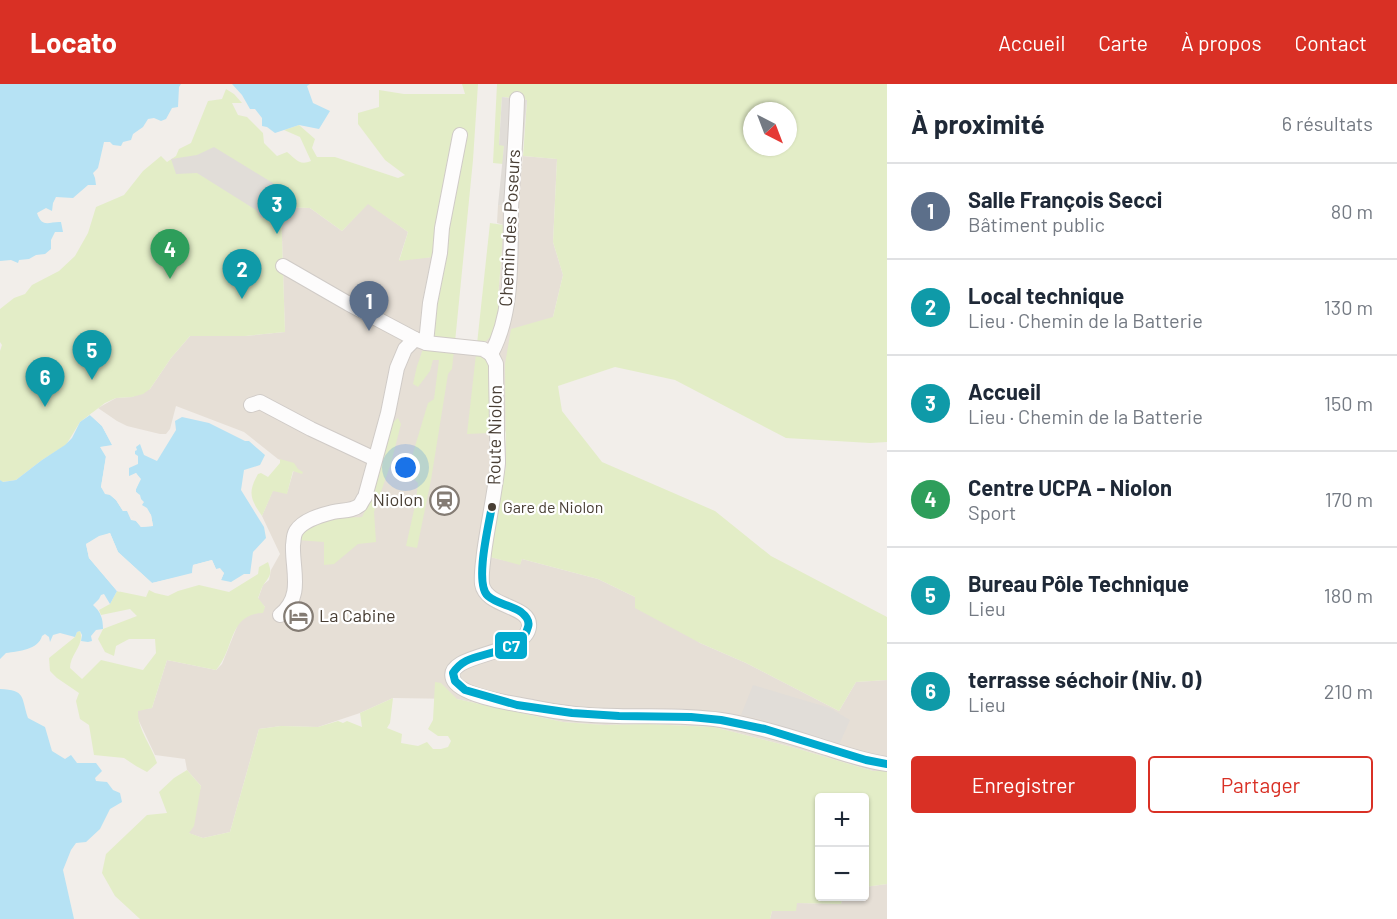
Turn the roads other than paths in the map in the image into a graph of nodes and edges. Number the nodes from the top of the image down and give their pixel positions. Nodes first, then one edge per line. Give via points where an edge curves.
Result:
1 (517, 99) dead end
2 (460, 135) dead end
3 (283, 266) dead end
4 (420, 341) junction
5 (491, 354) junction
6 (251, 405) dead end
7 (375, 459) junction
8 (280, 615) dead end
9 (887, 764) edge

1 - 5 street, Chemin des Poseurs via 505,314
2 - 4 street via 440,254
3 - 4 street
4 - 5 street via 483,349
4 - 7 street via 405,349 397,368
5 - 9 street, Route Niolon via 496,364 498,462 482,585 490,598 523,614 529,628 511,646 456,666 453,679 458,686 471,693 546,710 598,716 721,720
6 - 7 street via 260,402
7 - 8 street via 360,505 310,520 297,530 293,559 295,592

